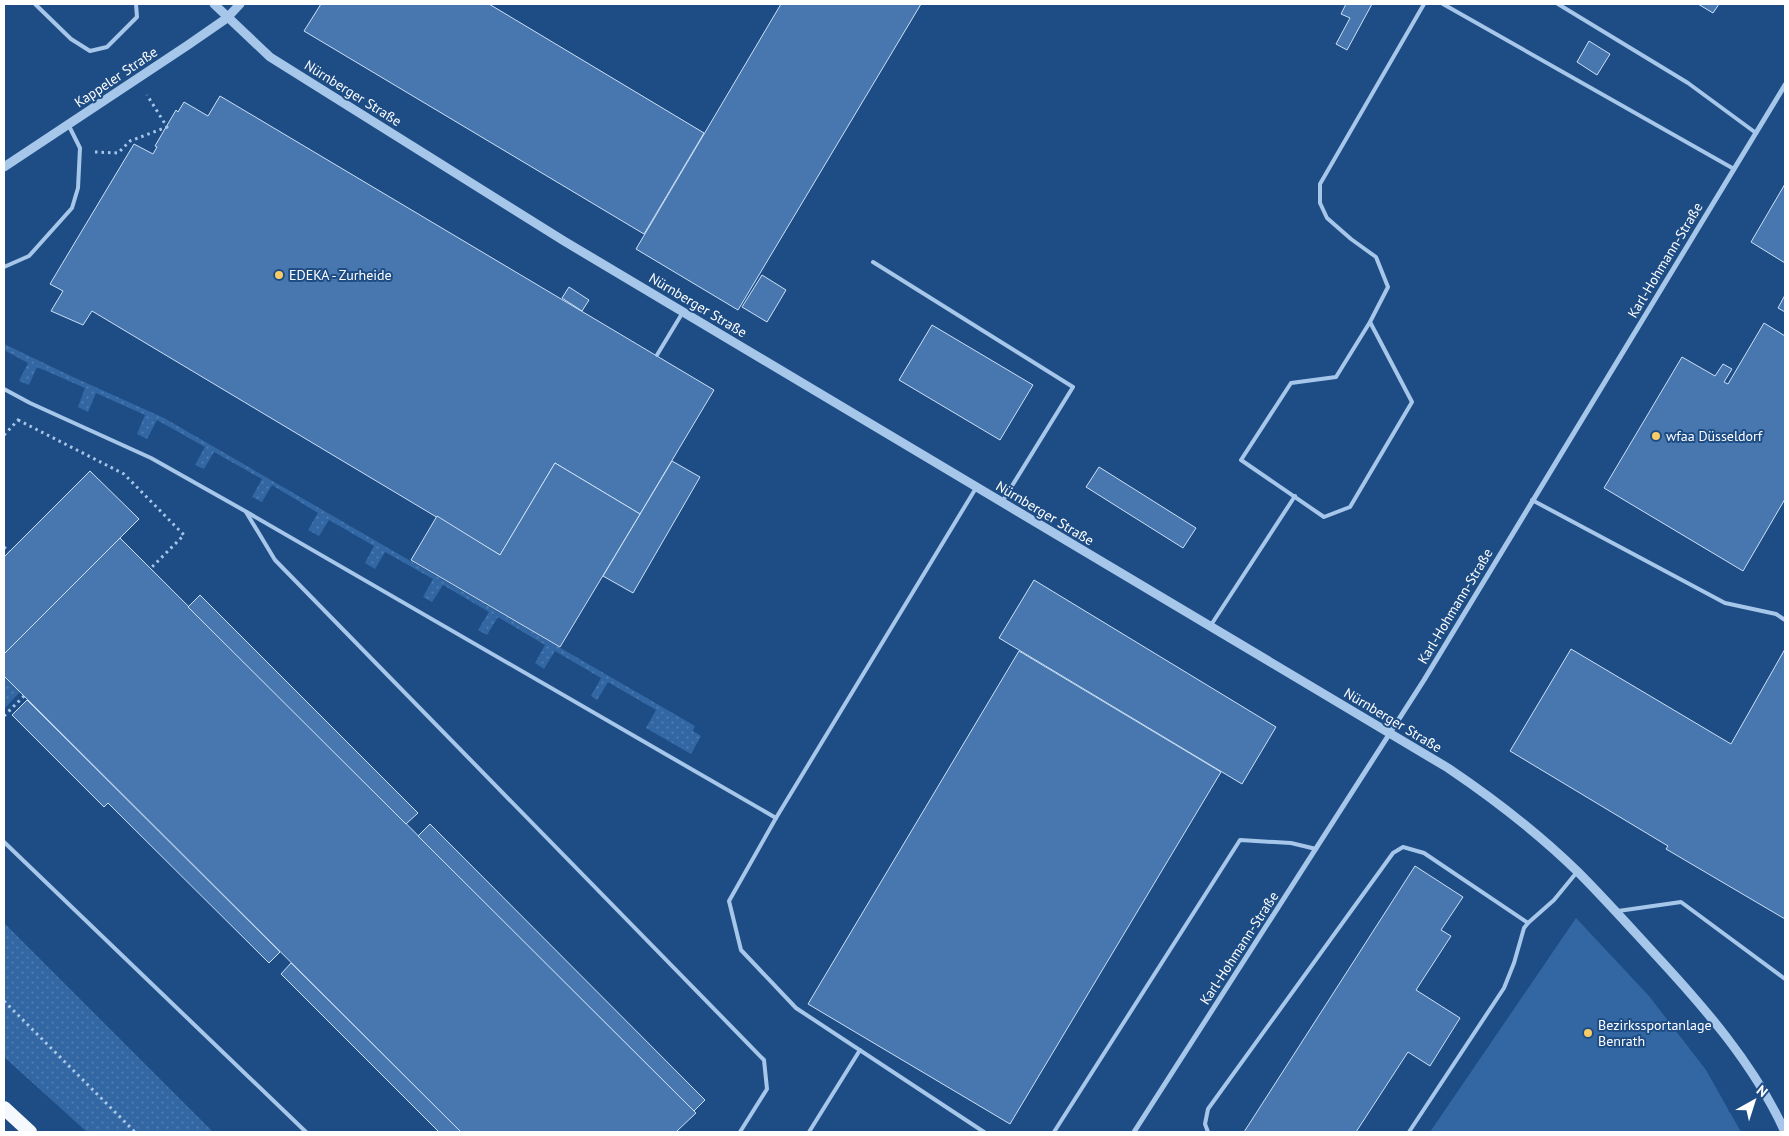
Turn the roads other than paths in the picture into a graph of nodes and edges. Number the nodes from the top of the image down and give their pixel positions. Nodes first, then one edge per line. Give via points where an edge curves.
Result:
1 (35, 4) edge
2 (136, 4) edge
3 (214, 4) edge
4 (240, 4) edge
5 (1424, 4) edge
6 (1442, 4) edge
7 (1558, 4) edge
8 (227, 18) junction
9 (1785, 85) edge
10 (68, 125) junction
11 (1756, 133) junction
12 (4, 167) edge
13 (1734, 169) junction
14 (873, 262) dead end
15 (4, 266) edge
16 (683, 312) junction
17 (1370, 322) junction
18 (657, 356) dead end
19 (4, 388) edge
20 (976, 488) junction
21 (1295, 496) junction
22 (1532, 500) junction
23 (1002, 503) junction
24 (245, 511) junction
25 (1785, 620) edge
26 (1210, 627) junction
27 (1390, 734) junction
28 (776, 818) junction
29 (4, 842) edge
30 (1316, 849) junction
31 (1578, 872) junction
32 (1615, 911) junction
33 (1528, 923) junction
34 (1785, 979) edge
35 (860, 1050) junction
36 (4, 1108) edge
37 (30, 1132) edge
38 (306, 1132) edge
39 (740, 1132) edge
40 (809, 1132) edge
41 (984, 1132) edge
42 (1054, 1132) edge
43 (1134, 1132) edge
44 (1208, 1132) edge
45 (1410, 1132) edge
46 (1785, 1132) edge

1 - 2 lane via 71,39 90,51 107,47 113,41 137,16
3 - 8 street, Nürnberger Straße
4 - 8 street, Kappeler Straße
5 - 17 lane via 1320,184 1320,203 1327,218 1376,258 1388,287
6 - 13 lane
7 - 11 lane via 1688,83
8 - 10 street, Kappeler Straße
8 - 16 street, Nürnberger Straße via 270,57 293,72
9 - 11 street, Karl-Hohmann-Straße
10 - 12 street, Kappeler Straße
10 - 15 lane via 80,148 78,188 72,208 29,256
11 - 13 street, Karl-Hohmann-Straße
13 - 22 street, Karl-Hohmann-Straße
14 - 23 lane via 1073,387
16 - 18 lane
16 - 20 street, Nürnberger Straße
17 - 21 lane via 1336,377 1291,383 1241,460
17 - 21 lane via 1412,402 1350,507 1324,516
19 - 24 lane via 151,458
20 - 23 street, Nürnberger Straße
20 - 28 lane
21 - 26 lane
22 - 25 lane via 1725,603 1776,614
22 - 27 street, Karl-Hohmann-Straße
23 - 26 street, Nürnberger Straße
24 - 28 lane
24 - 39 lane via 275,560 764,1060 767,1089
26 - 27 street, Nürnberger Straße
27 - 30 street, Karl-Hohmann-Straße
27 - 31 street, Nürnberger Straße via 1472,785 1532,831
28 - 35 lane via 729,901 741,950 796,1008
29 - 38 lane
30 - 42 lane via 1291,842 1240,840
30 - 43 street, Karl-Hohmann-Straße
31 - 32 street, Nürnberger Straße
31 - 33 lane
32 - 34 lane via 1681,902
32 - 46 street, Nürnberger Straße via 1672,972 1738,1053 1761,1085
33 - 44 lane via 1424,853 1402,847 1393,853 1208,1109 1205,1124
33 - 45 lane via 1504,988
35 - 40 lane
35 - 41 lane
36 - 37 highway

